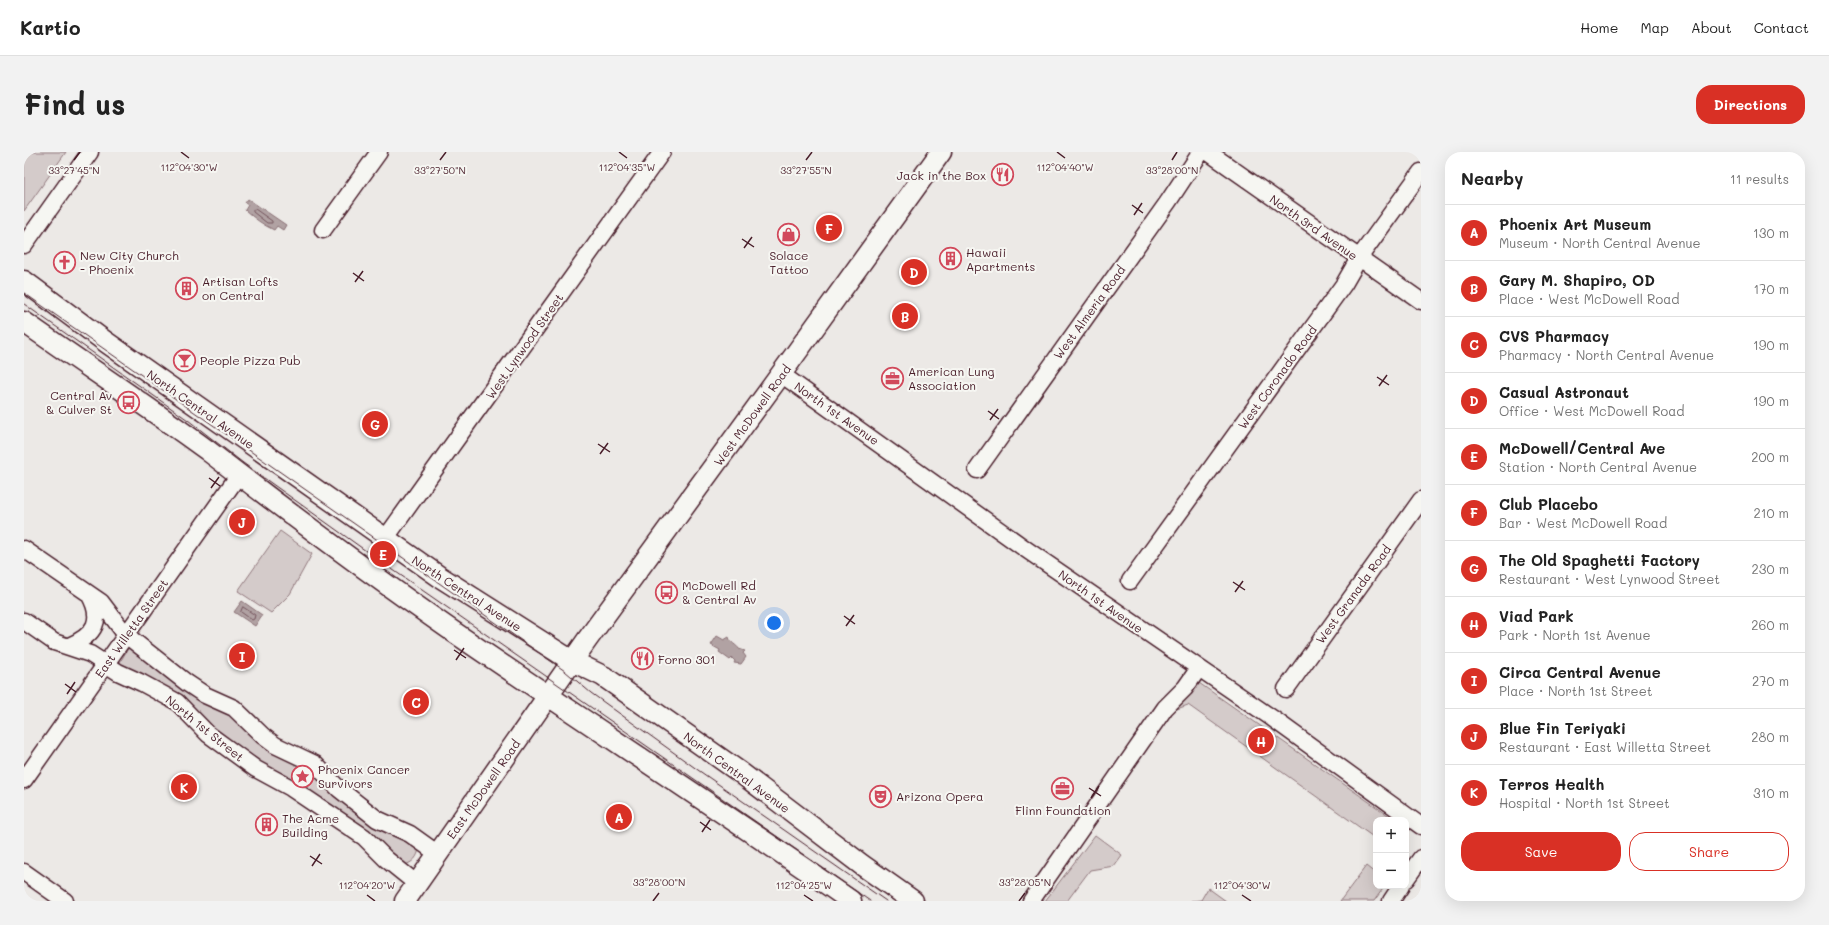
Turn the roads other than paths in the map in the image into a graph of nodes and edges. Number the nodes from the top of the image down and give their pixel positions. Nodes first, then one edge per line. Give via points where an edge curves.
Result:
1 (90, 152) edge
2 (379, 152) edge
3 (662, 152) edge
4 (941, 152) edge
5 (1201, 152) edge
6 (1208, 152) edge
7 (1421, 172) edge
8 (323, 230) dead end
9 (24, 245) edge
10 (1359, 258) junction
11 (24, 281) edge
12 (1421, 301) edge
13 (24, 322) edge
14 (781, 374) junction
15 (976, 470) dead end
16 (238, 476) junction
17 (1421, 500) edge
18 (385, 539) junction
19 (24, 548) edge
20 (1130, 581) dead end
21 (88, 592) junction
22 (24, 621) edge
23 (126, 635) junction
24 (69, 646) junction
25 (572, 661) junction
26 (105, 664) junction
27 (1199, 668) junction
28 (561, 677) joint
29 (1286, 689) dead end
30 (548, 695) junction
31 (24, 780) edge
32 (1421, 826) edge
33 (438, 854) junction
34 (1421, 858) edge
35 (24, 872) edge
36 (1409, 875) edge
37 (417, 884) junction
38 (1399, 889) edge
39 (65, 901) edge
40 (405, 901) edge
41 (851, 901) edge
42 (913, 901) edge
43 (1031, 901) edge
44 (1391, 901) edge

1 - 9 street
2 - 8 street
3 - 18 street, West Lynwood Street
4 - 14 main road, West McDowell Road
5 - 15 street, West Almeria Road
6 - 10 street, North 3rd Avenue
7 - 10 street, West Coronado Road
10 - 12 street, North 3rd Avenue
10 - 20 street, West Coronado Road via 1344,284
11 - 18 main road, North Central Avenue
13 - 16 main road via 206,450
14 - 25 main road, West McDowell Road
14 - 27 street, North 1st Avenue via 1027,550
16 - 23 street, East Willetta Street
16 - 30 main road via 380,580
17 - 29 street, West Granada Road
18 - 25 main road, North Central Avenue
19 - 21 street, North 1st Street
21 - 23 street, North 1st Street via 108,609
21 - 24 street via 98,616 90,634
22 - 24 street, North 1st Street via 54,642
23 - 26 street, East Willetta Street
23 - 33 street, North 1st Street via 187,684 234,708 275,745 315,764 339,789 378,819 410,834
24 - 26 street, North 1st Street via 90,654
25 - 28 main road, West McDowell Road
25 - 42 main road, North Central Avenue via 603,676 735,768
26 - 31 street, East Willetta Street
26 - 37 street, North 1st Street via 177,702 208,734 262,773 291,788 364,838
27 - 32 street, North 1st Avenue
27 - 43 street via 1185,688 1165,708
28 - 30 main road, East McDowell Road
30 - 33 main road, East McDowell Road
30 - 41 main road via 709,802
33 - 37 main road, East McDowell Road
34 - 36 street
35 - 39 street
37 - 40 main road, East McDowell Road
38 - 44 street

